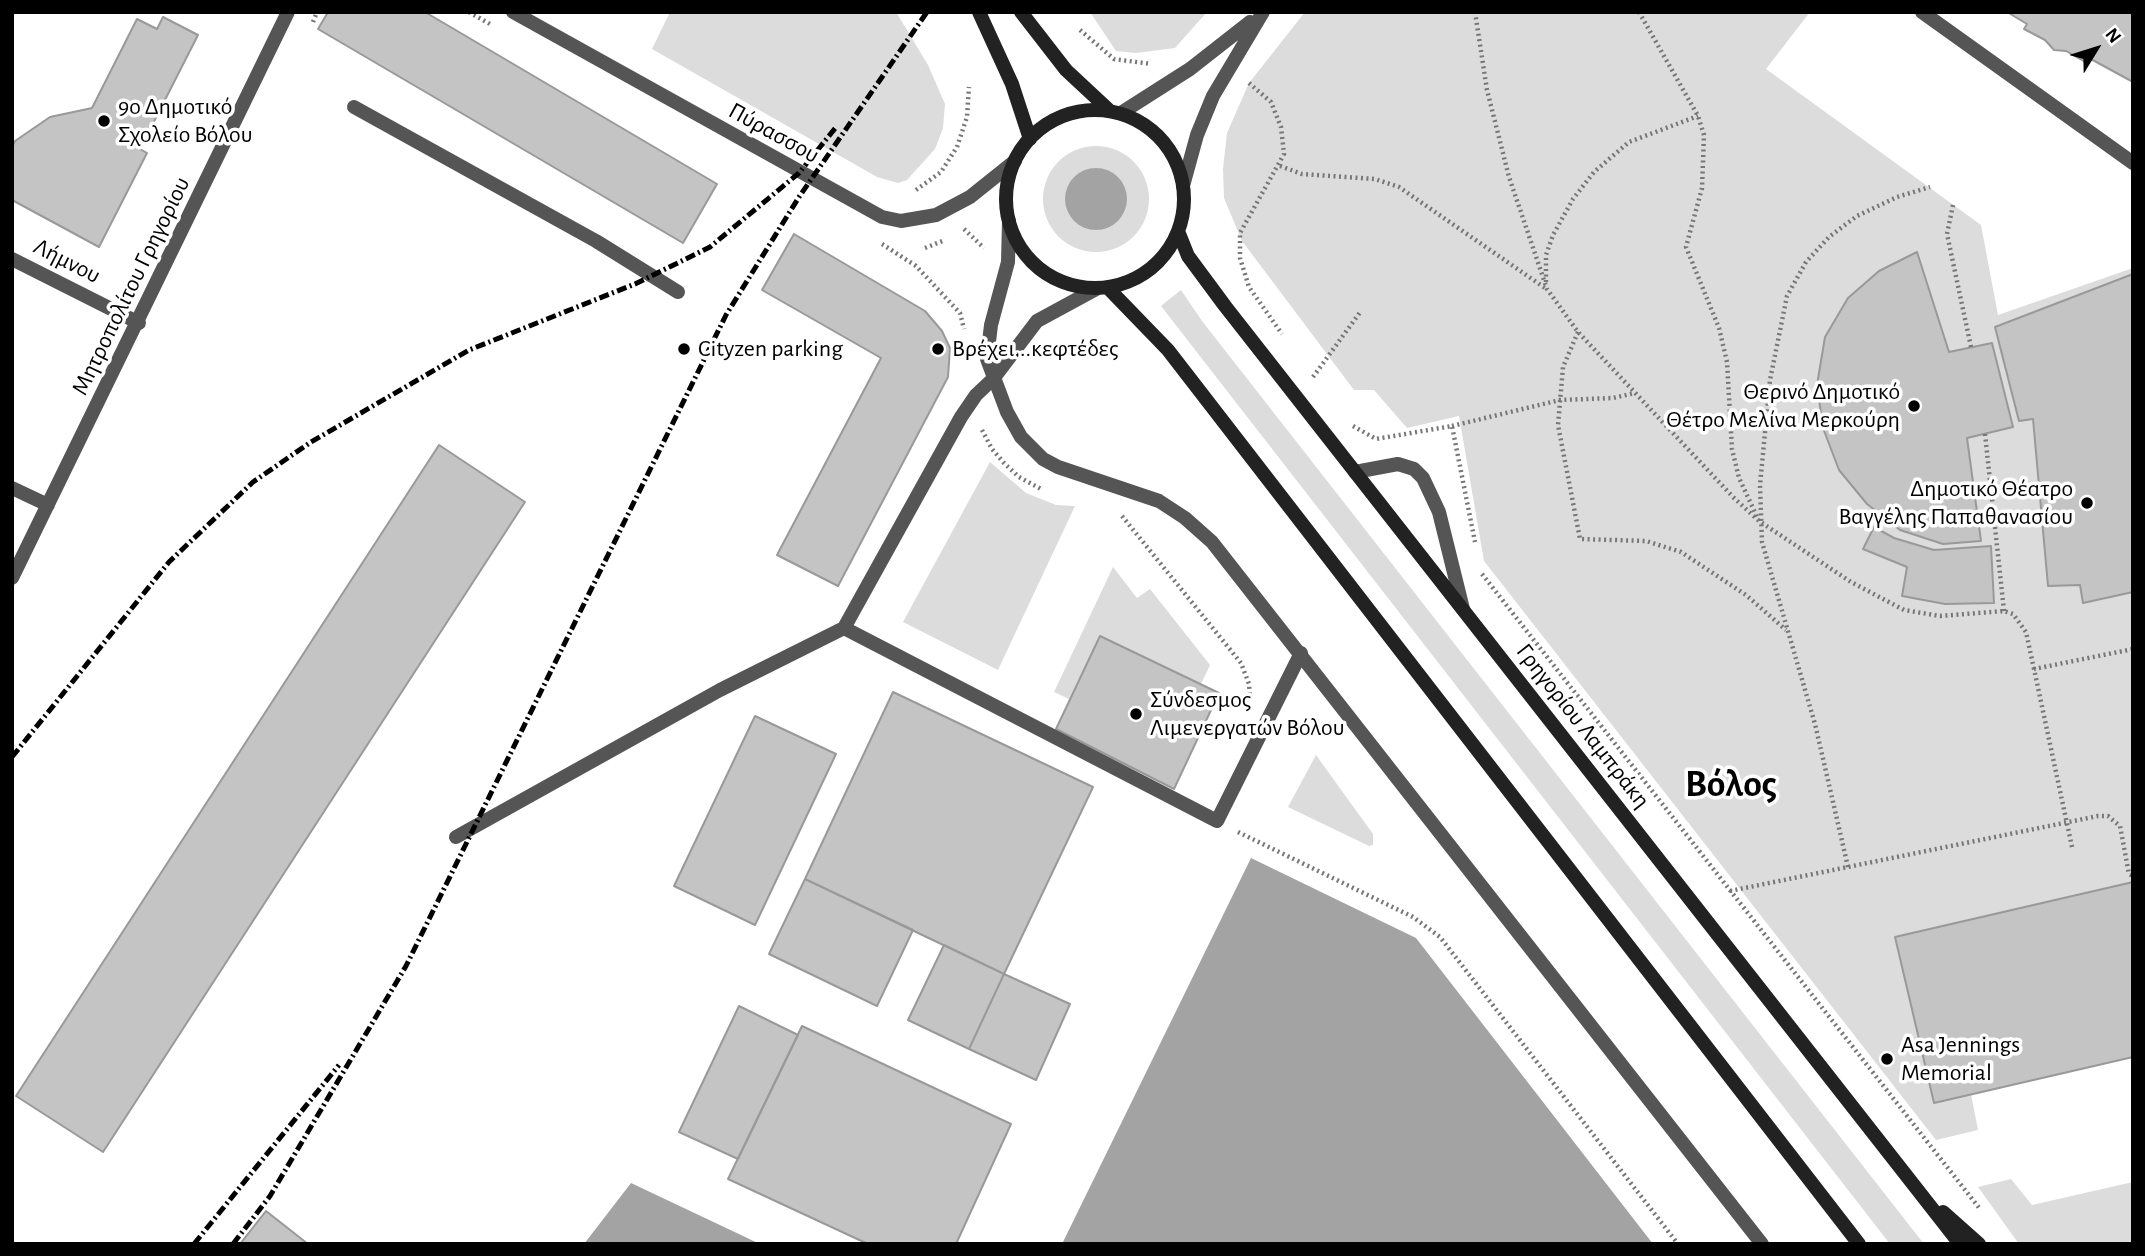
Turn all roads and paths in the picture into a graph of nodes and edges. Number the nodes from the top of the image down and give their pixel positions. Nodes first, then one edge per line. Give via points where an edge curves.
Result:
1 (288, 12) edge
2 (469, 12) edge
3 (513, 12) edge
4 (979, 12) edge
5 (1021, 12) edge
6 (1475, 12) edge
7 (1639, 12) edge
8 (1922, 12) edge
9 (1263, 13) edge
10 (493, 26) dead end
11 (1080, 30) dead end
12 (1160, 63) dead end
13 (1249, 83) dead end
14 (969, 87) dead end
15 (354, 107) dead end
16 (1115, 112) junction
17 (1698, 116) junction
18 (1030, 139) junction
19 (1015, 161) junction
20 (2133, 163) edge
21 (1280, 166) junction
22 (1183, 186) junction
23 (1930, 187) dead end
24 (916, 190) dead end
25 (1954, 205) dead end
26 (1009, 221) junction
27 (1178, 231) junction
28 (873, 240) dead end
29 (925, 248) dead end
30 (987, 252) dead end
31 (12, 258) edge
32 (1102, 288) junction
33 (1547, 289) junction
34 (678, 292) dead end
35 (1361, 311) dead end
36 (139, 323) junction
37 (1578, 332) junction
38 (966, 338) dead end
39 (1288, 344) dead end
40 (1971, 347) dead end
41 (1304, 366) dead end
42 (1312, 378) junction
43 (993, 379) junction
44 (1319, 387) dead end
45 (1635, 393) junction
46 (1560, 400) junction
47 (969, 404) junction
48 (1349, 424) dead end
49 (1452, 426) junction
50 (1985, 434) dead end
51 (1355, 472) junction
52 (12, 488) edge
53 (1047, 492) dead end
54 (48, 505) junction
55 (1111, 509) dead end
56 (1759, 521) junction
57 (1476, 547) dead end
58 (1478, 560) dead end
59 (12, 579) edge
60 (1463, 609) junction
61 (2004, 611) junction
62 (844, 628) junction
63 (1787, 631) junction
64 (2133, 649) edge
65 (1301, 653) junction
66 (2034, 669) junction
67 (1248, 708) dead end
68 (1217, 821) junction
69 (2066, 821) junction
70 (456, 837) dead end
71 (2072, 848) dead end
72 (1848, 867) junction
73 (2133, 876) edge
74 (1730, 891) junction
75 (1947, 1167) dead end
76 (1926, 1199) junction
77 (1678, 1244) edge
78 (1762, 1244) edge
79 (1858, 1244) edge
80 (1960, 1244) edge
81 (1979, 1244) edge

1 - 36 street, Μητροπολίτου Γρηγορίου
2 - 10 path
3 - 19 street, Πύρασσου via 882,217 901,221 936,215 970,197
4 - 18 main road via 1012,84
5 - 16 main road via 1066,70
6 - 33 path via 1498,136
7 - 17 path
8 - 20 street
9 - 16 street via 1190,69
9 - 22 street via 1207,108
11 - 12 path via 1114,59
13 - 21 path via 1271,102 1281,127 1284,154
14 - 24 path via 967,117 957,147 941,172
15 - 34 street via 596,241
16 - 18 main road via 1088,110 1064,116
16 - 22 main road via 1142,124 1161,140
17 - 33 path via 1629,142 1594,172 1573,199 1549,246
17 - 56 path via 1704,175 1686,247 1719,328 1727,362 1732,449 1739,478
18 - 19 main road
19 - 26 main road via 1007,187
21 - 33 path via 1302,174 1375,179 1398,187
21 - 39 path via 1241,233 1238,247 1249,287
22 - 27 main road via 1184,209
23 - 56 path via 1857,216 1829,237 1797,276 1787,296 1773,352
25 - 40 path via 1947,234
26 - 32 main road via 1022,250 1041,270 1068,284
26 - 43 street via 1008,262 987,347
27 - 32 main road via 1150,270
27 - 51 main road, Γρηγορίου Λαμπράκη via 1195,267
28 - 38 path via 916,266 960,313
29 - 30 path via 966,228
31 - 36 street, Λήμνου
32 - 43 street via 1037,321
32 - 79 main road via 1168,350
33 - 37 path
35 - 42 path
36 - 54 street, Μητροπολίτου Γρηγορίου
37 - 45 path
37 - 46 path via 1563,367
41 - 42 path
42 - 44 path
43 - 47 street
43 - 65 street via 1018,432 1033,450 1058,467 1146,495 1185,518 1226,557
45 - 46 path
45 - 56 path
46 - 49 path
46 - 63 path via 1559,438 1580,539 1646,541 1681,552 1746,595
47 - 53 path via 998,456 1019,477
47 - 62 street
48 - 49 path via 1376,439
49 - 57 path
50 - 61 path
51 - 60 main road, Γρηγορίου Λαμπράκη
51 - 60 street via 1398,464 1423,478 1439,512
52 - 54 street
54 - 59 street, Μητροπολίτου Γρηγορίου
55 - 67 path via 1129,522 1241,663 1250,691
56 - 61 path via 1851,582 1904,610 1940,615
56 - 63 path
58 - 74 path via 1481,573
60 - 76 main road, Γρηγορίου Λαμπράκη
61 - 66 path via 2021,621
62 - 68 street
62 - 70 street via 720,690
63 - 72 path via 1815,724
64 - 66 path
65 - 68 street
65 - 78 street
66 - 69 path
68 - 77 path via 1413,917 1440,937
69 - 71 path
69 - 72 path
69 - 73 path via 2109,816 2120,826
72 - 74 path
74 - 75 path
76 - 80 main road, Γρηγορίου Λαμπράκη
76 - 81 main road

